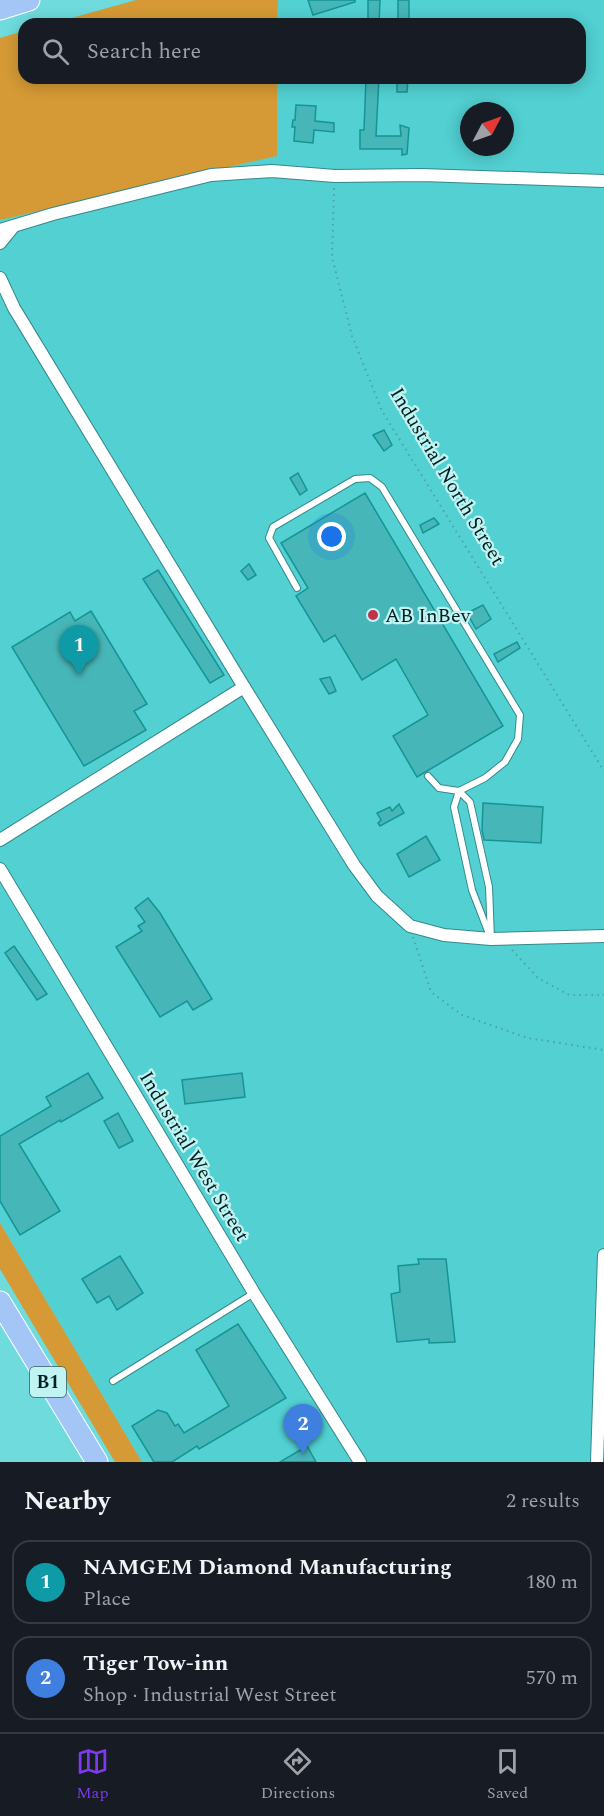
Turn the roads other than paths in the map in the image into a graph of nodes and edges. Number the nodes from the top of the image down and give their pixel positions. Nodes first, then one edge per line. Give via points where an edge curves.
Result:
1 (29, 0) edge
2 (0, 9) edge
3 (604, 181) edge
4 (13, 227) junction
5 (0, 230) edge
6 (0, 243) edge
7 (0, 278) edge
8 (297, 588) dead end
9 (244, 687) junction
10 (428, 776) dead end
11 (459, 791) junction
12 (0, 840) edge
13 (0, 869) edge
14 (604, 936) edge
15 (491, 939) junction
16 (604, 1255) edge
17 (254, 1293) junction
18 (0, 1302) edge
19 (113, 1381) dead end
20 (97, 1462) edge
21 (360, 1462) edge
22 (597, 1462) edge

1 - 2 highway
3 - 4 street via 335,176 272,171 211,176
4 - 5 street
4 - 6 street
7 - 9 street via 14,308
8 - 11 lane via 269,538 273,526 355,479 370,478 382,487 520,716 518,739 505,762
9 - 12 street
9 - 15 street via 377,896 410,926 444,935
10 - 11 lane via 439,788
11 - 15 lane via 454,807 472,890
11 - 15 lane via 470,802 489,887
13 - 17 street, Industrial West Street
14 - 15 street
16 - 22 street
17 - 19 lane
17 - 21 street, Industrial West Street
18 - 20 highway, B1

